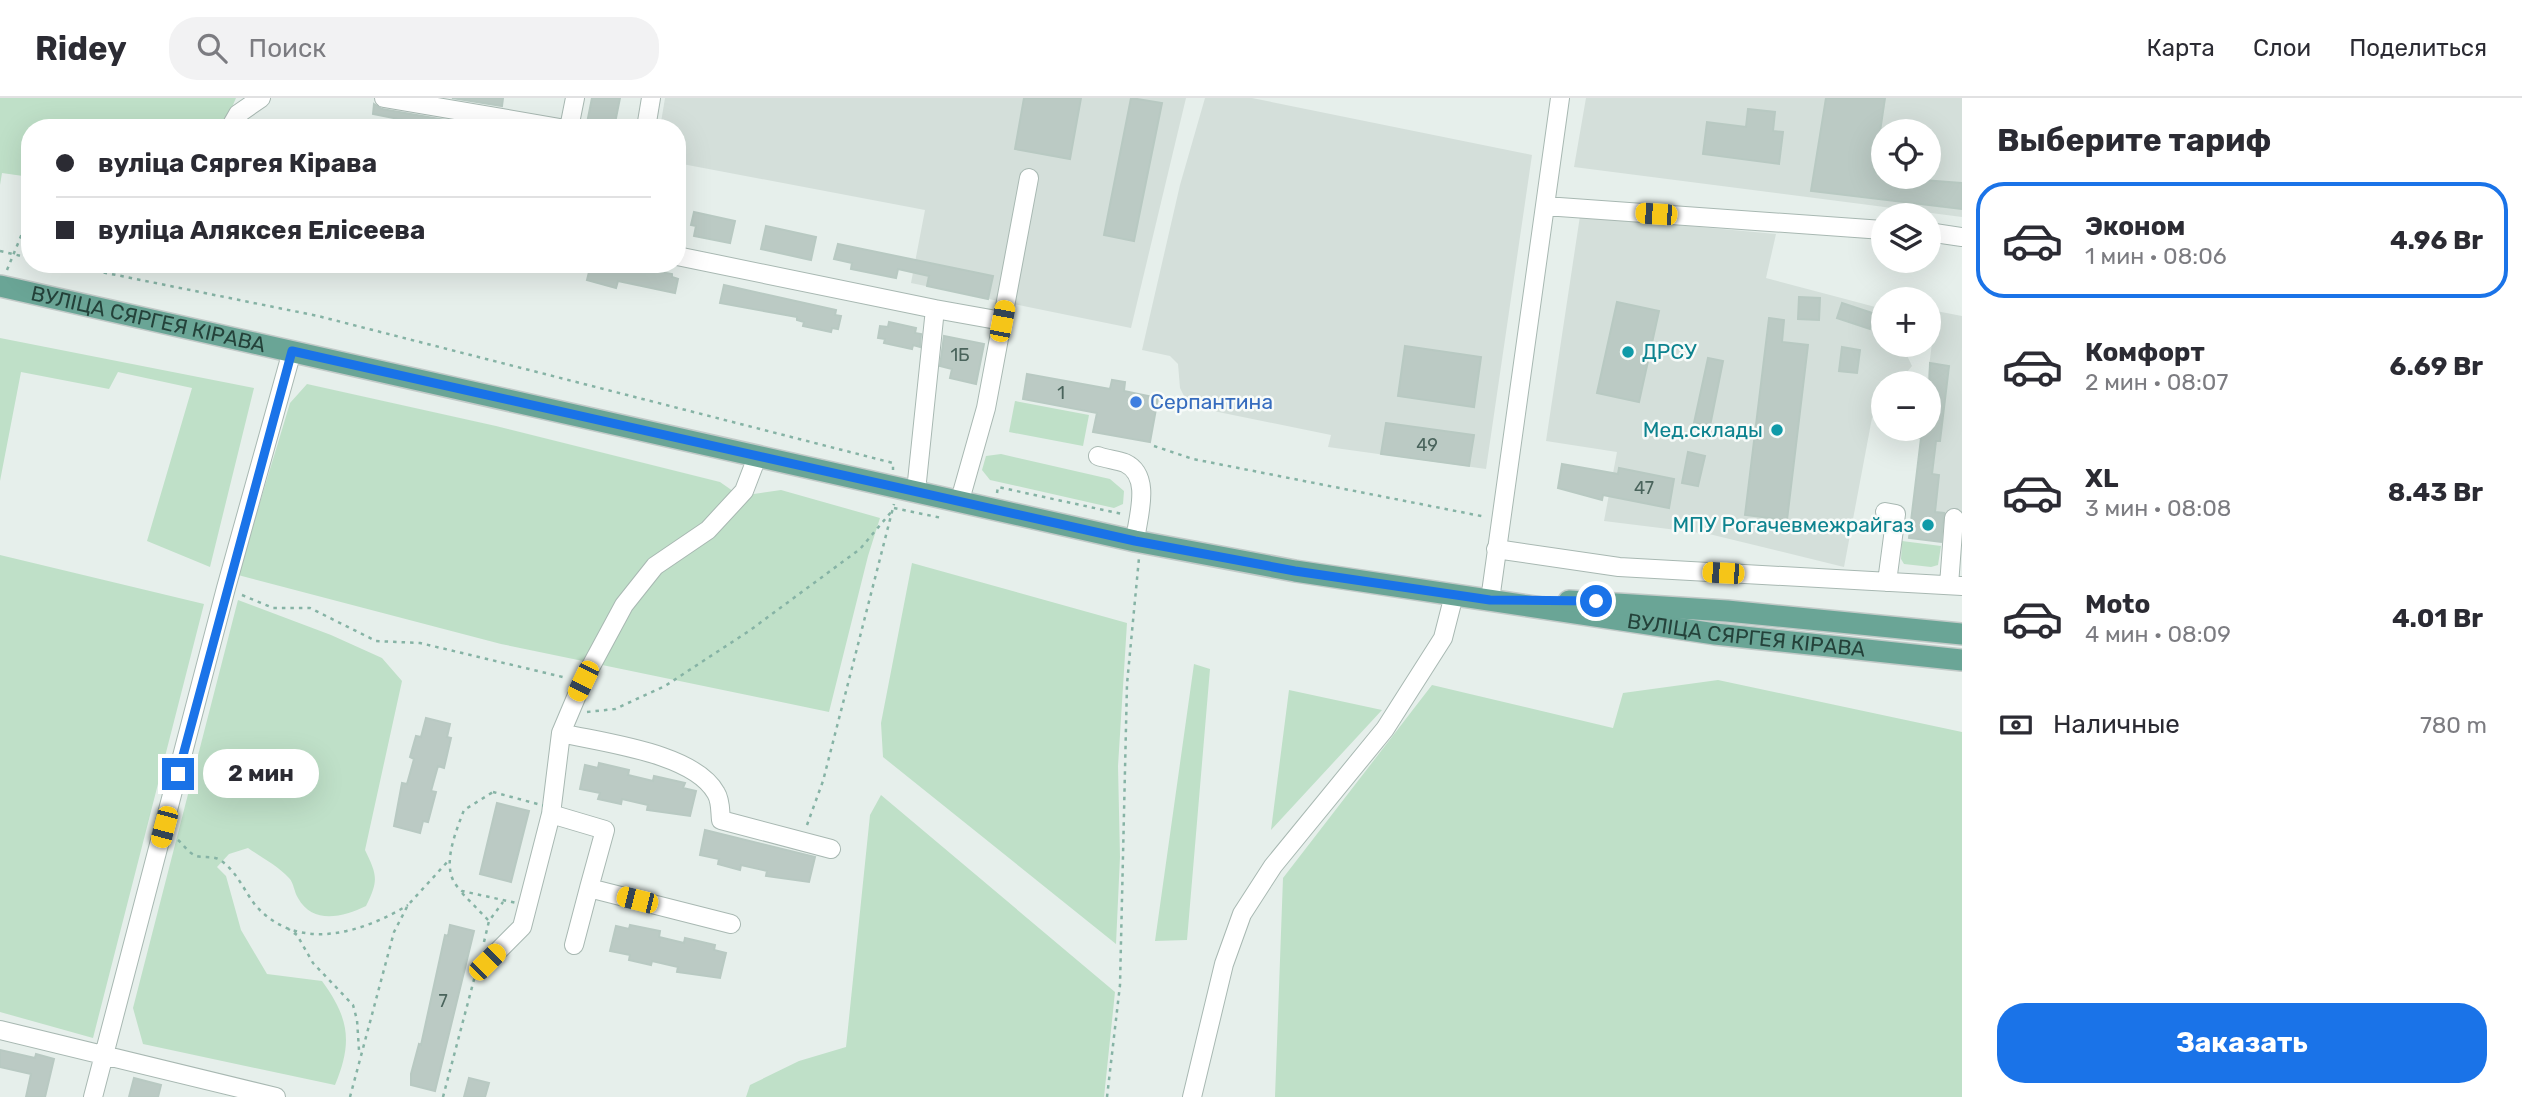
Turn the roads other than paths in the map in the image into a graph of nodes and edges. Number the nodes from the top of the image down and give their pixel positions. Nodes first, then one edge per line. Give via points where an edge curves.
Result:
1 (261, 98) edge
2 (384, 98) edge
3 (575, 98) edge
4 (651, 98) edge
5 (1560, 98) edge
6 (235, 119) edge
7 (507, 119) edge
8 (571, 119) edge
9 (648, 119) edge
10 (1029, 178) dead end
11 (1545, 206) junction
12 (1871, 229) edge
13 (1941, 234) edge
14 (1962, 237) edge
15 (686, 258) edge
16 (1, 286) edge
17 (935, 309) junction
18 (1002, 321) junction
19 (292, 351) junction
20 (1098, 456) dead end
21 (757, 457) junction
22 (916, 491) junction
23 (960, 500) junction
24 (1885, 512) dead end
25 (1954, 518) dead end
26 (1135, 541) junction
27 (1496, 549) junction
28 (1887, 582) junction
29 (1955, 586) edge
30 (1454, 595) junction
31 (1490, 600) junction
32 (1962, 634) edge
33 (1962, 660) edge
34 (563, 725) junction
35 (548, 810) junction
36 (831, 849) dead end
37 (589, 888) junction
38 (732, 924) dead end
39 (574, 945) dead end
40 (482, 960) road end
41 (0, 1030) edge
42 (104, 1055) junction
43 (93, 1097) edge
44 (276, 1097) edge
45 (1192, 1097) edge

1 - 6 street
2 - 7 street
3 - 8 street
4 - 9 street
5 - 11 street
10 - 18 street
11 - 12 street
11 - 27 street
13 - 14 street
15 - 17 street
16 - 19 main road, ВУЛІЦА СЯРГЕЯ КІРАВА
17 - 18 street
17 - 22 street
18 - 23 street via 986,408
19 - 21 main road, ВУЛІЦА СЯРГЕЯ КІРАВА
19 - 42 street
20 - 26 street via 1127,464 1134,471 1142,500
21 - 22 main road, ВУЛІЦА СЯРГЕЯ КІРАВА
21 - 34 street via 744,491 708,530 655,566 632,595
22 - 23 main road, ВУЛІЦА СЯРГЕЯ КІРАВА
23 - 26 main road, ВУЛІЦА СЯРГЕЯ КІРАВА
24 - 28 street via 1896,514
25 - 29 street
26 - 30 main road, ВУЛІЦА СЯРГЕЯ КІРАВА
27 - 28 street via 1619,567
27 - 31 street
28 - 29 street
30 - 31 main road, ВУЛІЦА СЯРГЕЯ КІРАВА
30 - 45 street via 1443,638 1385,729 1273,866 1242,914 1224,964
31 - 32 main road, ВУЛІЦА СЯРГЕЯ КІРАВА via 1596,601
31 - 33 main road, ВУЛІЦА СЯРГЕЯ КІРАВА via 1714,635
34 - 35 street
34 - 36 street via 688,766 702,775 718,796 721,820
35 - 37 street via 605,830
35 - 40 street via 522,928
37 - 38 street
37 - 39 street
41 - 42 street
42 - 43 street
42 - 44 street

